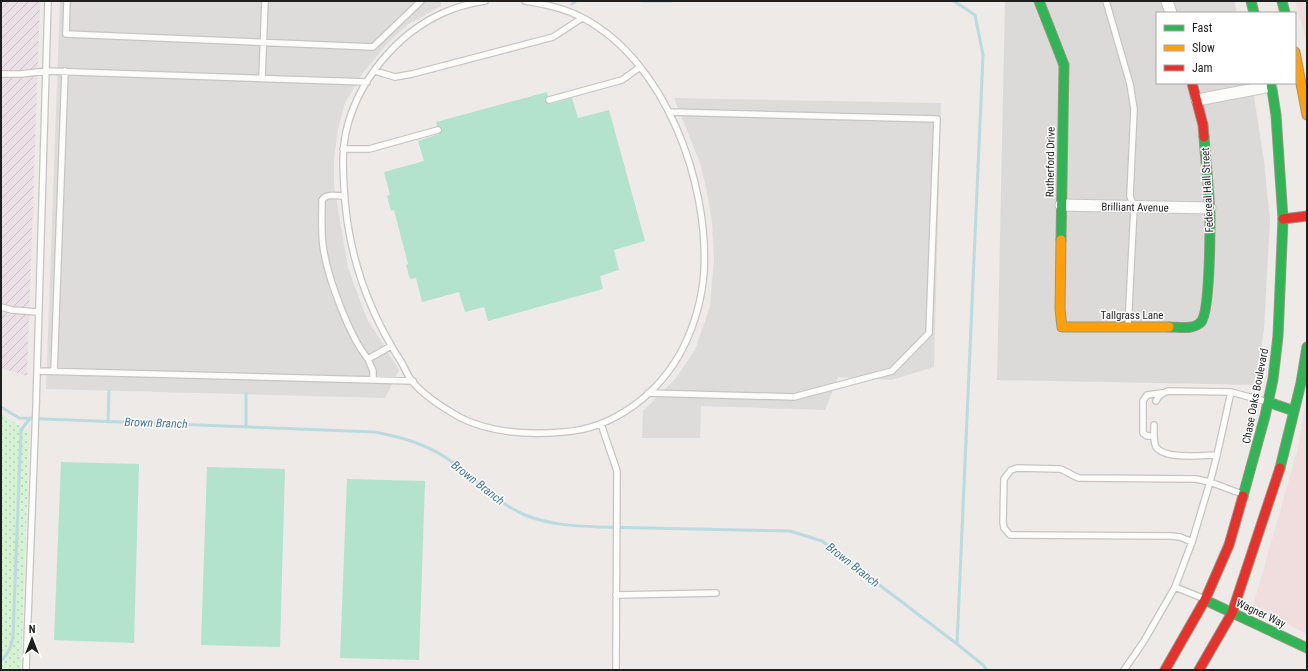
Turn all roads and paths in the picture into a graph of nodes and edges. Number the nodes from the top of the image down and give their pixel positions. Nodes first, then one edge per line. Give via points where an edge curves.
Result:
1 (48, 1) edge
2 (67, 1) edge
3 (265, 1) edge
4 (421, 1) edge
5 (484, 1) edge
6 (525, 1) edge
7 (1039, 1) edge
8 (1106, 1) edge
9 (1167, 1) edge
10 (1251, 1) edge
11 (1282, 1) edge
12 (464, 3) edge
13 (1171, 12) edge
14 (1254, 12) edge
15 (1285, 12) edge
16 (582, 18) junction
17 (263, 43) junction
18 (1296, 56) edge
19 (640, 67) junction
20 (46, 71) junction
21 (64, 71) junction
22 (375, 71) junction
23 (1, 74) edge
24 (262, 78) junction
25 (1301, 79) edge
26 (367, 82) junction
27 (1192, 84) edge
28 (1275, 84) edge
29 (549, 100) dead end
30 (1197, 100) junction
31 (669, 112) junction
32 (1307, 115) edge
33 (438, 130) dead end
34 (343, 149) junction
35 (344, 196) junction
36 (1061, 206) junction
37 (1134, 207) junction
38 (1210, 208) junction
39 (1307, 216) edge
40 (1283, 219) junction
41 (1, 307) edge
42 (38, 312) junction
43 (1201, 322) joint
44 (1062, 327) joint
45 (1128, 327) junction
46 (391, 346) junction
47 (1307, 348) edge
48 (368, 359) junction
49 (37, 371) junction
50 (54, 372) junction
51 (373, 380) junction
52 (413, 381) junction
53 (1231, 392) junction
54 (1163, 393) junction
55 (648, 394) junction
56 (1156, 401) dead end
57 (1268, 402) junction
58 (1294, 411) junction
59 (601, 424) junction
60 (1154, 425) dead end
61 (1154, 436) junction
62 (1217, 455) junction
63 (1210, 482) junction
64 (1244, 495) junction
65 (1192, 542) junction
66 (1175, 587) junction
67 (716, 593) dead end
68 (616, 595) junction
69 (1205, 600) junction
70 (1232, 613) junction
71 (1307, 648) edge
72 (26, 670) edge
73 (616, 670) edge
74 (1124, 670) edge
75 (1165, 670) edge
76 (1199, 670) edge

1 - 20 lane
2 - 17 lane via 66,34
3 - 17 lane
4 - 17 lane via 373,47
5 - 12 lane
6 - 16 lane via 559,8
7 - 36 street, Rutherford Drive via 1064,65
8 - 37 lane via 1130,84 1134,109 1130,196
9 - 13 street
10 - 14 street
11 - 15 street
12 - 22 lane via 412,31
16 - 19 lane via 615,41
16 - 22 lane via 553,37 412,74 395,77
17 - 24 lane
18 - 25 street
19 - 29 lane via 622,80
19 - 31 lane via 658,91
20 - 21 lane
20 - 23 lane
20 - 42 lane
21 - 24 lane
21 - 50 lane
22 - 26 lane
24 - 26 lane
25 - 32 street
26 - 34 lane via 352,112
27 - 30 street, Federeal Hall Street
28 - 30 street
28 - 40 street, Chase Oaks Boulevard
30 - 38 street, Federeal Hall Street via 1203,125
31 - 55 lane via 695,187 703,234 704,268 698,309 690,333 674,365
31 - 55 lane via 937,119 929,333 892,371 794,396
33 - 34 lane via 369,149
34 - 35 lane
35 - 46 lane via 349,239 357,270 373,314
35 - 48 lane via 327,195 322,200 324,246 334,288 361,350
36 - 37 street, Brilliant Avenue
36 - 44 street, Rutherford Drive
37 - 38 street, Brilliant Avenue
37 - 45 lane
38 - 43 street, Federeal Hall Street via 1207,301
39 - 40 street
40 - 57 street, Chase Oaks Boulevard via 1278,336
41 - 42 lane
42 - 49 lane
43 - 45 street, Tallgrass Lane via 1192,327
44 - 45 street, Tallgrass Lane
46 - 48 lane
46 - 52 lane
47 - 58 street
48 - 51 lane via 373,371
49 - 50 lane
49 - 72 lane
50 - 51 lane
51 - 52 lane
52 - 59 lane via 437,402 463,419 494,429 550,433 580,430
53 - 54 lane
53 - 57 lane
53 - 62 lane
54 - 56 lane
54 - 61 lane via 1147,395 1143,401 1143,433
55 - 59 lane via 619,415
57 - 58 street
57 - 64 street, Chase Oaks Boulevard
58 - 70 street via 1278,477
59 - 68 lane via 616,471
60 - 61 lane
61 - 62 lane via 1156,447 1165,454
62 - 63 lane
63 - 64 lane
63 - 65 lane
63 - 65 lane via 1196,479 1080,478 1060,469 1018,468 1011,470 1004,479 1003,522 1010,535 1171,536
64 - 69 street, Chase Oaks Boulevard via 1229,545
65 - 66 lane
66 - 69 lane
66 - 74 lane
67 - 68 lane
68 - 73 lane
69 - 70 street, Wagner Way
69 - 75 street, Chase Oaks Boulevard
70 - 71 street, Wagner Way
70 - 76 street

